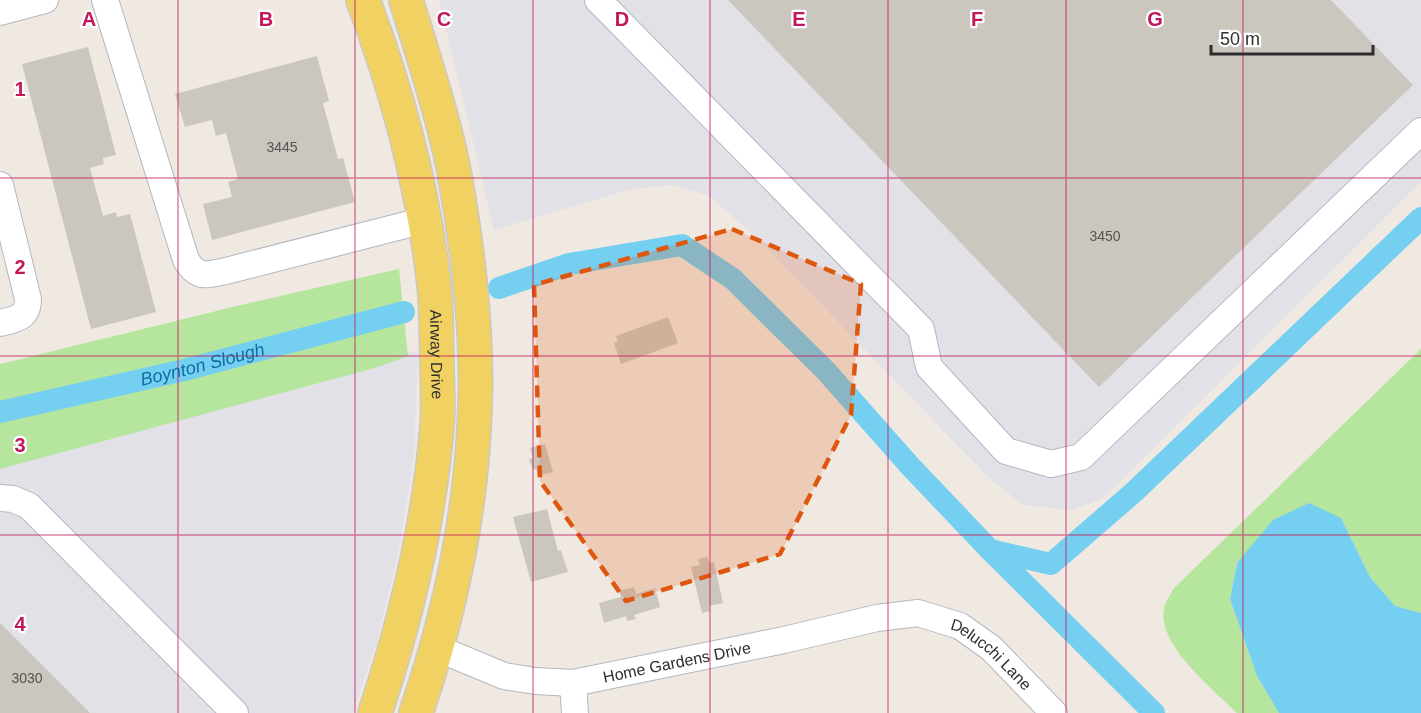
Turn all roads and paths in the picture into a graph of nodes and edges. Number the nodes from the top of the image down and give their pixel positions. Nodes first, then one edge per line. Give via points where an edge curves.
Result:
1 (45, 0) edge
2 (105, 0) edge
3 (363, 0) edge
4 (406, 0) edge
5 (598, 0) edge
6 (0, 12) edge
7 (1421, 131) edge
8 (0, 185) edge
9 (425, 220) junction
10 (0, 323) edge
11 (437, 423) junction
12 (0, 498) edge
13 (918, 613) joint
14 (437, 648) junction
15 (573, 683) junction
16 (235, 713) edge
17 (375, 713) edge
18 (416, 713) edge
19 (575, 713) edge
20 (1054, 713) edge

1 - 6 street
2 - 9 street via 191,269 202,275 222,272
3 - 9 main road, Airway Drive via 400,109
4 - 14 main road via 452,164 466,252 473,335 476,405 463,534
5 - 7 street via 921,329 929,367 1006,451 1051,464 1081,457
8 - 10 street via 28,299 24,314
9 - 11 main road, Airway Drive via 435,287
11 - 14 main road via 447,490 423,619 424,632
11 - 17 main road, Airway Drive via 430,489 406,612
12 - 16 street via 29,506
13 - 15 street, Home Gardens Drive via 877,618
13 - 20 street, Delucchi Lane via 960,626 990,648
14 - 15 street, Home Gardens Drive via 504,676
14 - 18 main road
15 - 19 street

